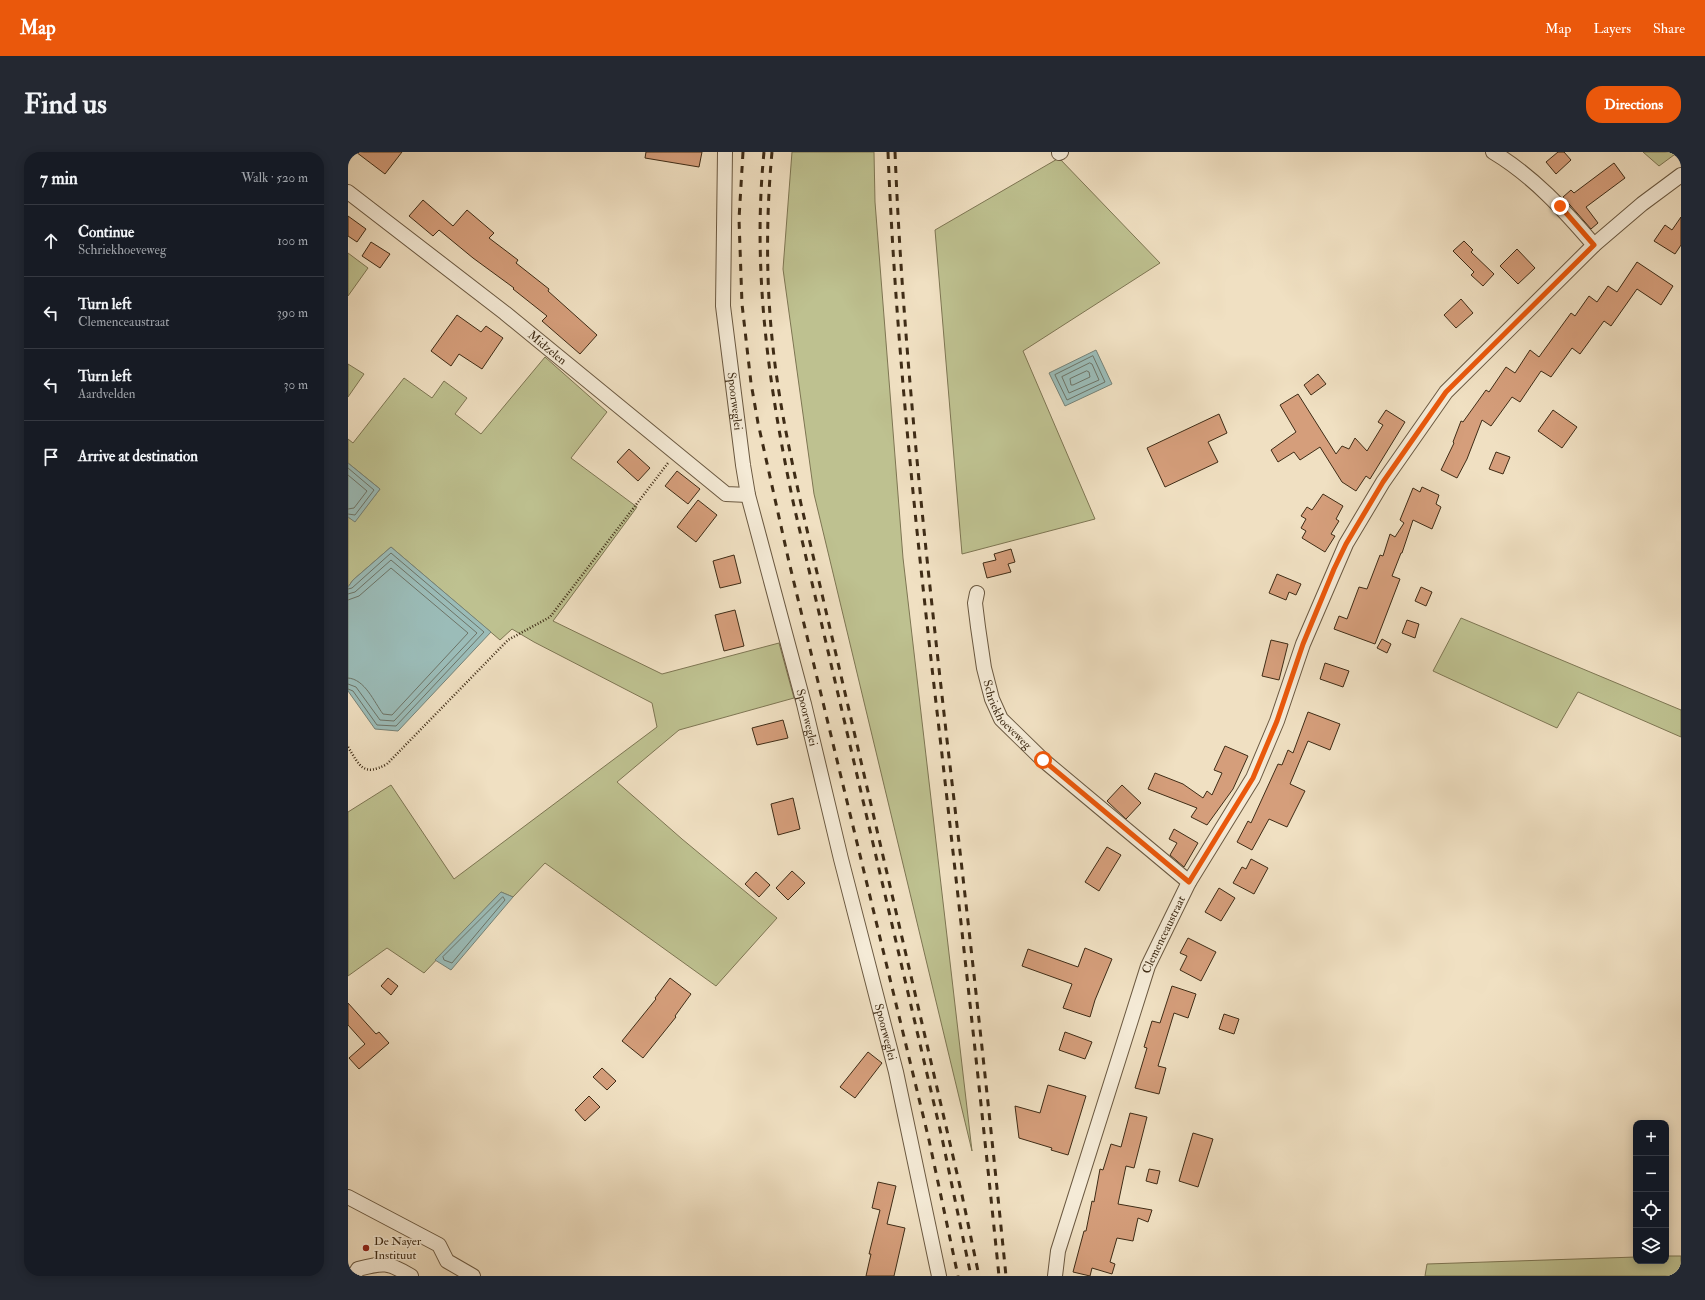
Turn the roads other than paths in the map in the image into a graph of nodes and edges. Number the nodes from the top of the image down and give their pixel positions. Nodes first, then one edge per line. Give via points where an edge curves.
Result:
1 (725, 152) edge
2 (1493, 152) edge
3 (1681, 175) edge
4 (348, 192) edge
5 (1594, 245) junction
6 (748, 494) junction
7 (977, 592) dead end
8 (1189, 882) junction
9 (348, 1197) edge
10 (354, 1276) edge
11 (411, 1276) edge
12 (473, 1276) edge
13 (939, 1276) edge
14 (1055, 1276) edge

1 - 6 street, Spoorweglei via 723,306
2 - 5 street via 1531,179 1560,206
3 - 5 street, Clemenceaustraat
4 - 6 street, Midzelen via 505,313 726,494
5 - 8 street, Clemenceaustraat via 1446,392 1383,482 1334,569 1253,778
6 - 13 street, Spoorweglei via 804,704 896,1072
7 - 8 street, Schriekhoeveweg via 975,603 984,668 992,699 1001,719 1043,760
8 - 14 street, Clemenceaustraat via 1148,966 1058,1250
9 - 12 street via 439,1245 447,1261
10 - 11 street via 358,1269 392,1265

